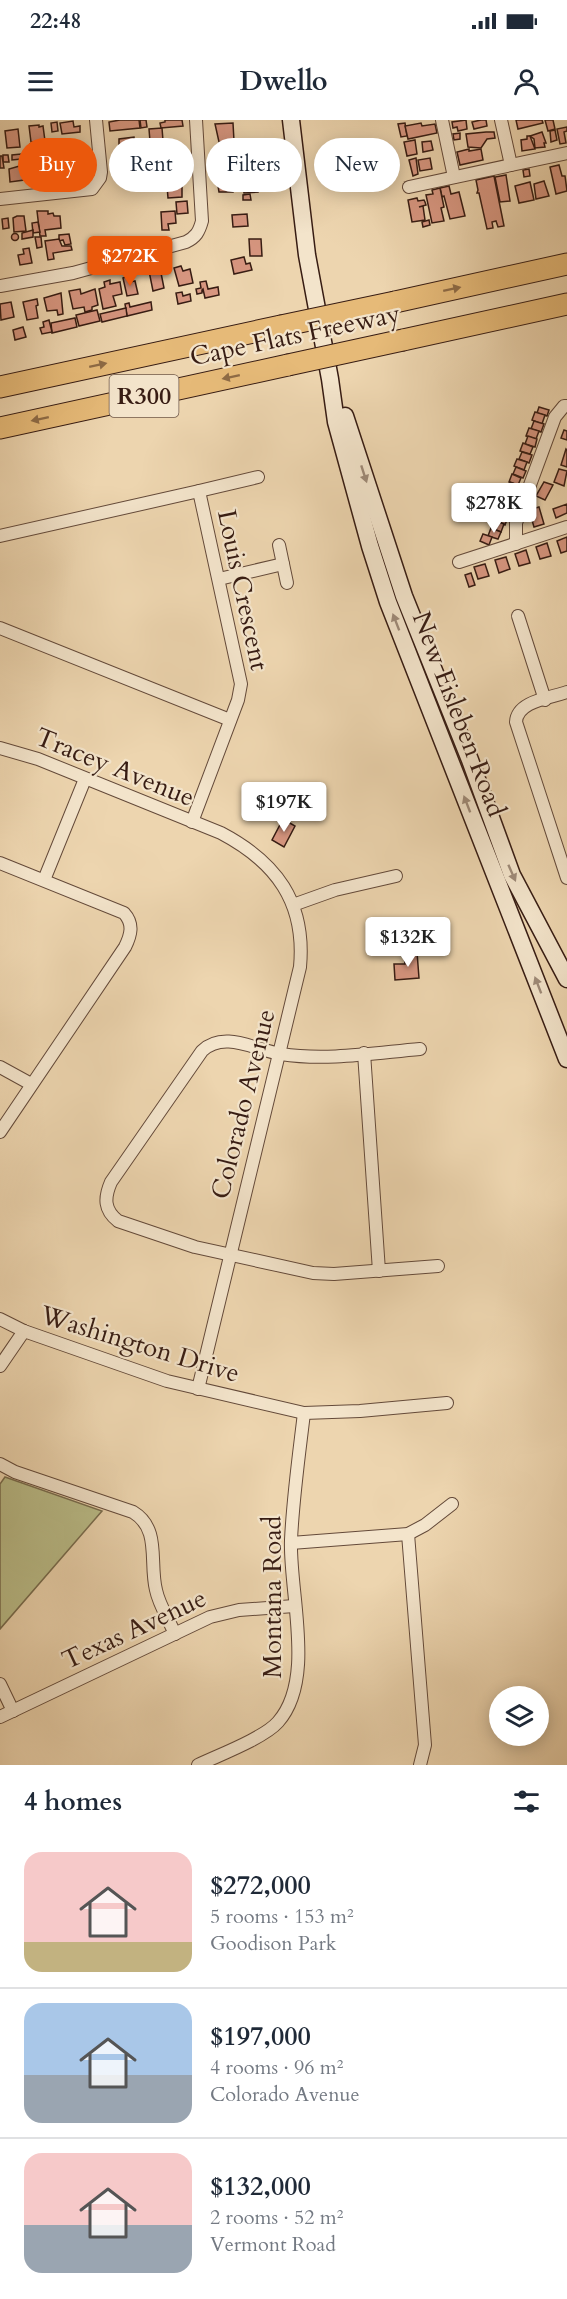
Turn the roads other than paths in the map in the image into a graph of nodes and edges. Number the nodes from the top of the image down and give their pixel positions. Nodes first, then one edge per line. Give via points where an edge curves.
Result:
1 (96, 120) edge
2 (196, 120) edge
3 (291, 120) edge
4 (442, 120) edge
5 (501, 120) edge
6 (567, 153) edge
7 (511, 165) junction
8 (454, 177) junction
9 (409, 187) dead end
10 (0, 200) edge
11 (567, 264) edge
12 (0, 286) edge
13 (567, 304) edge
14 (330, 379) junction
15 (0, 387) edge
16 (567, 406) edge
17 (0, 428) edge
18 (258, 477) dead end
19 (199, 490) junction
20 (567, 527) edge
21 (0, 536) edge
22 (516, 544) junction
23 (279, 545) dead end
24 (459, 562) dead end
25 (283, 564) junction
26 (219, 579) junction
27 (287, 583) dead end
28 (518, 616) dead end
29 (0, 628) edge
30 (567, 692) edge
31 (545, 700) junction
32 (230, 720) junction
33 (0, 748) edge
34 (85, 779) junction
35 (192, 822) junction
36 (245, 846) joint
37 (0, 863) edge
38 (396, 876) dead end
39 (567, 878) edge
40 (44, 880) junction
41 (293, 905) junction
42 (567, 979) edge
43 (420, 1049) dead end
44 (364, 1053) junction
45 (279, 1054) junction
46 (567, 1059) edge
47 (0, 1067) edge
48 (31, 1084) junction
49 (0, 1132) edge
50 (230, 1255) junction
51 (438, 1266) dead end
52 (380, 1271) junction
53 (0, 1319) edge
54 (24, 1331) junction
55 (0, 1366) edge
56 (198, 1389) junction
57 (447, 1403) dead end
58 (304, 1413) junction
59 (0, 1464) edge
60 (452, 1504) dead end
61 (408, 1534) junction
62 (291, 1543) junction
63 (294, 1606) junction
64 (175, 1634) junction
65 (0, 1684) edge
66 (13, 1711) junction
67 (0, 1717) edge
68 (198, 1765) edge
69 (420, 1765) edge

1 - 10 street via 101,171 92,189
2 - 12 street via 202,221 194,237 83,270
3 - 14 main road, New Eisleben Road via 307,255
4 - 8 street
5 - 7 street
6 - 7 street
7 - 8 street
8 - 9 street
15 -> 11 highway, Cape Flats Freeway / R300, bridge
13 -> 17 highway, Cape Flats Freeway / R300, bridge
14 -> 42 main road, New Eisleben Road via 404,596 512,875
46 -> 14 main road, New Eisleben Road via 388,602 336,422
16 - 22 street via 555,417 516,523
18 - 19 street
19 - 21 street, Louis Crescent
19 - 26 street, Louis Crescent
20 - 22 street
22 - 24 street
23 - 25 street
25 - 26 street
25 - 27 street
26 - 32 street, Louis Crescent via 241,684
28 - 31 street
29 - 32 street
30 - 31 street
31 - 39 street via 518,712 516,722
32 - 35 street, Louis Crescent
33 - 34 street, Tracey Avenue
34 - 35 street, Tracey Avenue
34 - 40 street
35 - 36 street, Tracey Avenue
36 - 41 street, Colorado Avenue via 271,869
37 - 40 street
38 - 41 street via 335,890
40 - 48 street via 124,913 131,931 125,947
41 - 45 street, Colorado Avenue via 302,948
43 - 44 street
44 - 45 street via 316,1057
44 - 52 street
45 - 50 street, Colorado Avenue
45 - 50 street via 231,1041 209,1044 106,1192 107,1208 118,1221
47 - 48 street
48 - 49 street
50 - 52 street via 313,1273
50 - 56 street, Colorado Avenue
51 - 52 street
53 - 54 street, Washington Drive
54 - 55 street
54 - 56 street, Washington Drive
56 - 58 street, Washington Drive
57 - 58 street, Washington Drive
58 - 62 street, Montana Road
59 - 64 street via 141,1517 150,1531 158,1597
60 - 61 street
61 - 62 street
61 - 69 street via 425,1745
62 - 63 street, Montana Road
63 - 64 street, Texas Avenue via 227,1611
63 - 68 street, Montana Road via 299,1664 286,1710 278,1723 265,1732
64 - 66 street, Texas Avenue
65 - 66 street
66 - 67 street, Texas Avenue

